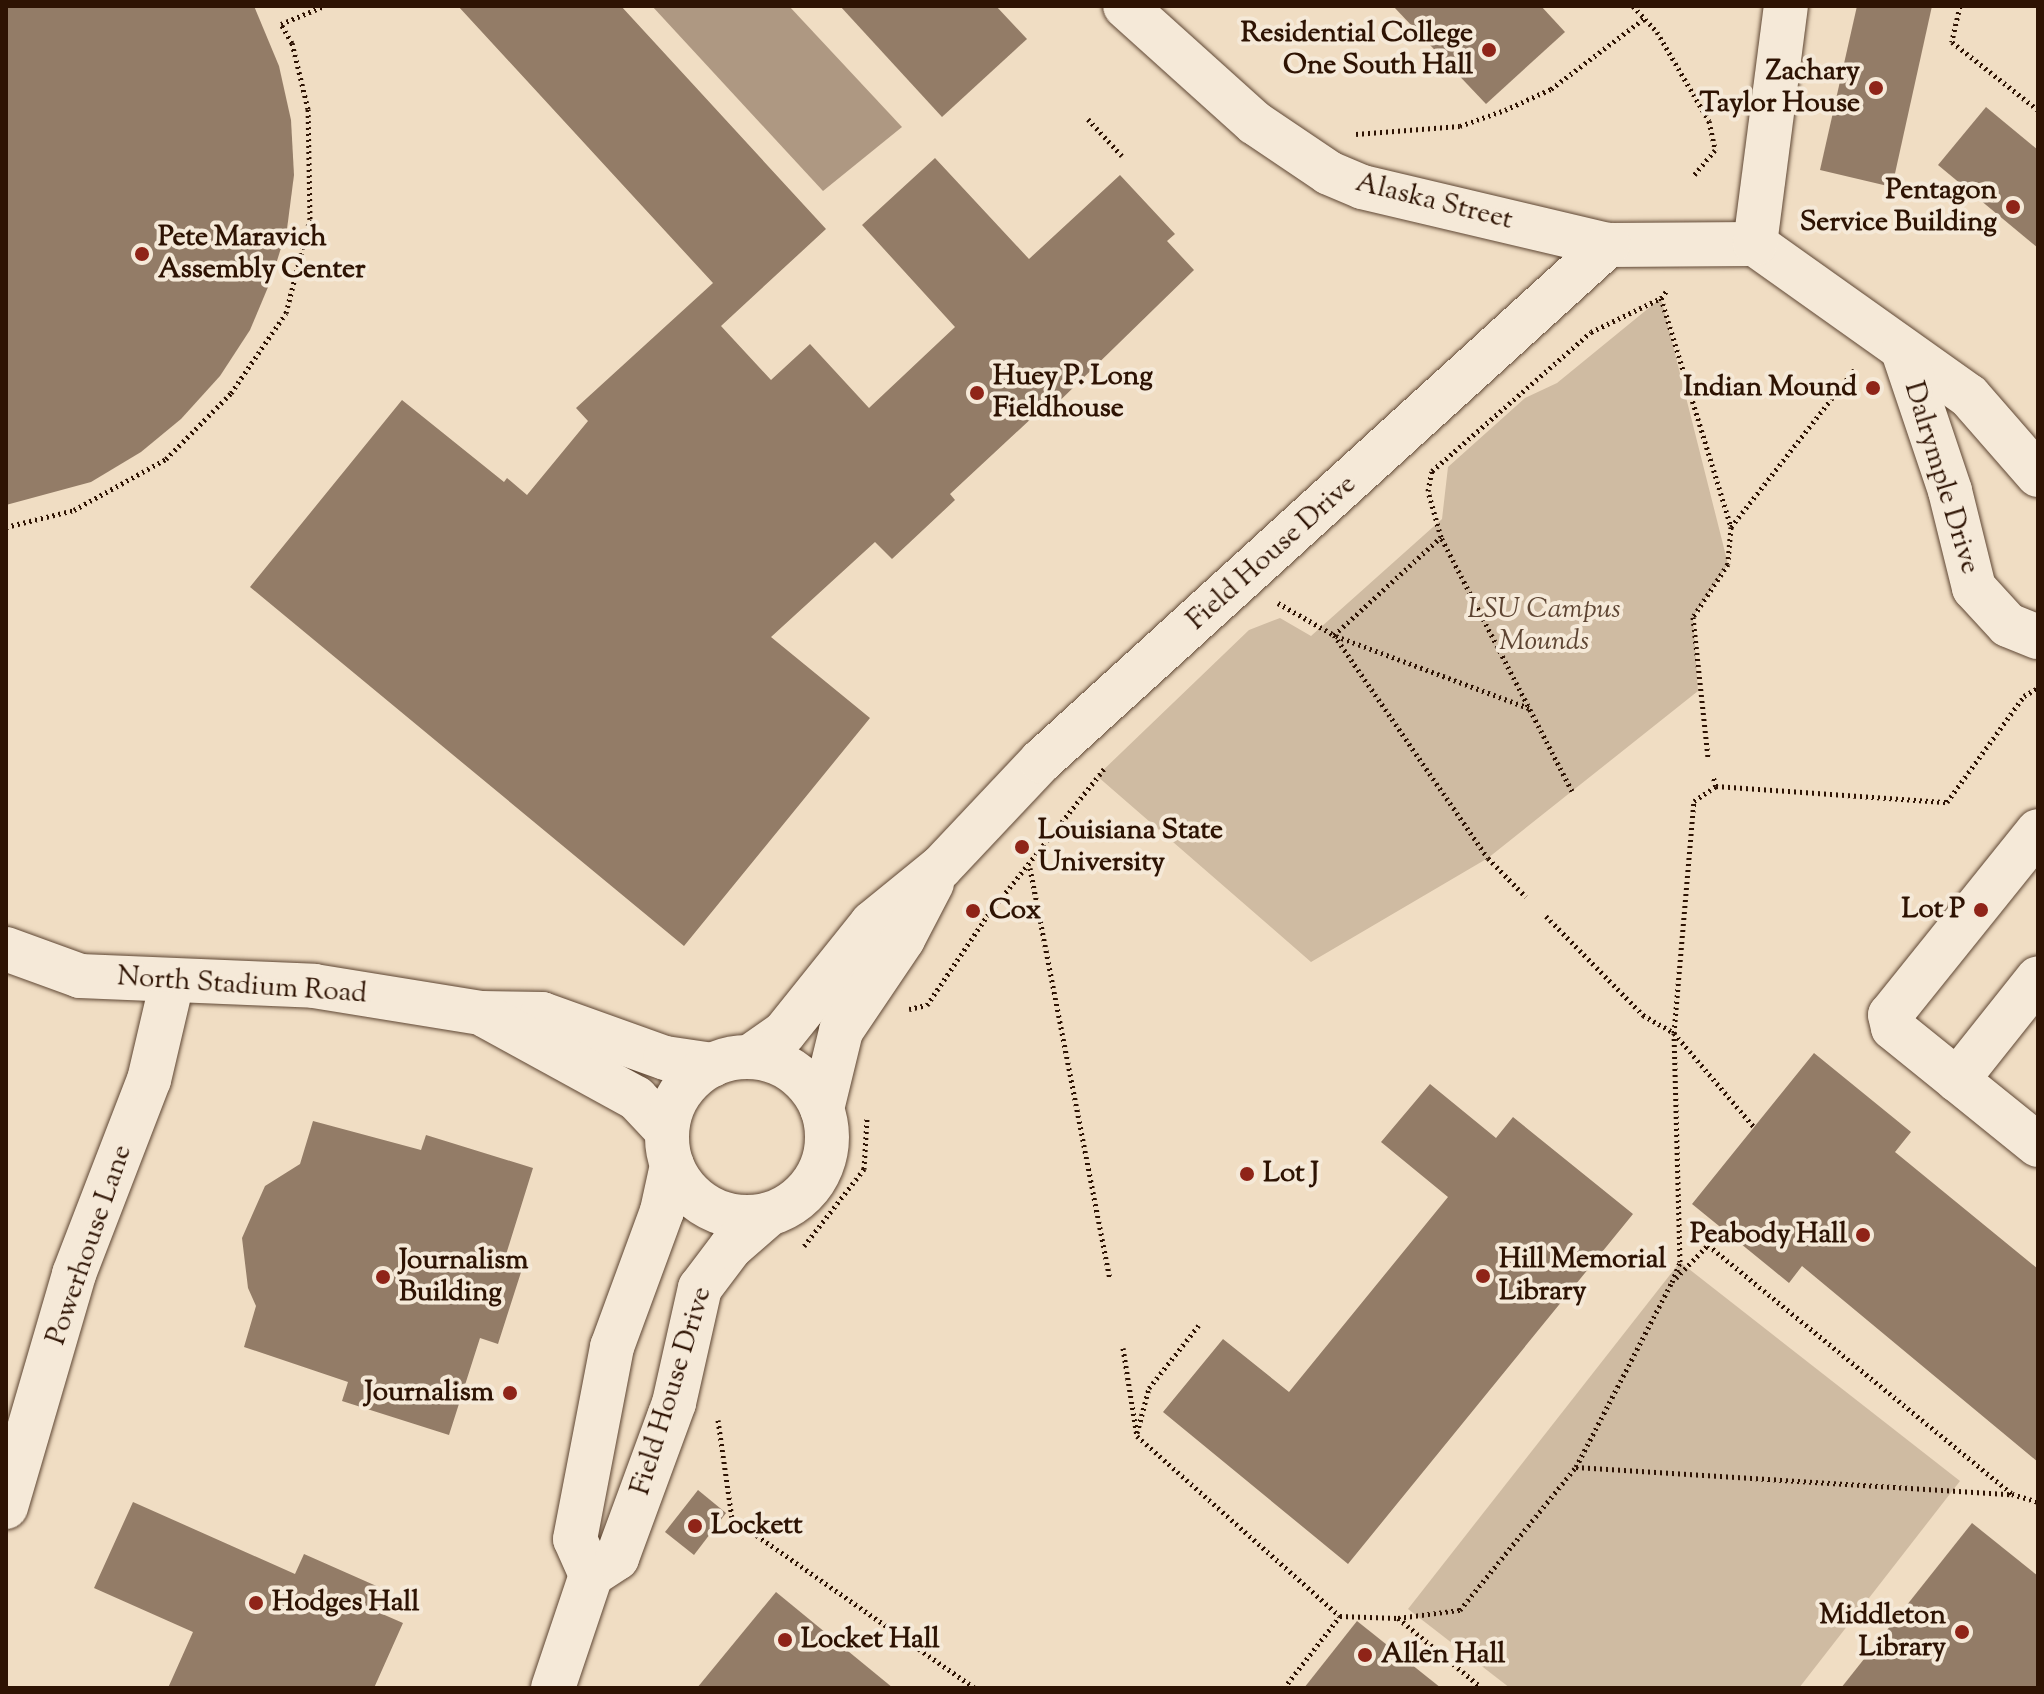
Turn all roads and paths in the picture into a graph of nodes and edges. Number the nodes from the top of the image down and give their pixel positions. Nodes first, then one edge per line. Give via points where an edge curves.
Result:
1 (324, 6) edge
2 (1125, 6) edge
3 (1633, 6) edge
4 (1786, 6) edge
5 (1960, 6) edge
6 (1645, 18) junction
7 (2038, 110) edge
8 (1088, 119) dead end
9 (1340, 133) dead end
10 (1122, 156) dead end
11 (1692, 177) dead end
12 (1755, 244) junction
13 (1608, 245) junction
14 (1674, 280) dead end
15 (1661, 298) junction
16 (1893, 342) junction
17 (2038, 475) edge
18 (6, 527) edge
19 (1731, 527) junction
20 (1441, 537) junction
21 (1273, 599) dead end
22 (1984, 602) junction
23 (2038, 604) edge
24 (1334, 635) junction
25 (2038, 637) edge
26 (2038, 688) edge
27 (1530, 708) junction
28 (1708, 758) dead end
29 (1107, 765) dead end
30 (1713, 776) dead end
31 (1716, 786) junction
32 (1572, 791) dead end
33 (2038, 831) edge
34 (941, 867) junction
35 (1029, 867) junction
36 (1526, 897) dead end
37 (1546, 916) dead end
38 (6, 949) edge
39 (2038, 978) edge
40 (172, 982) junction
41 (902, 1011) dead end
42 (481, 1013) junction
43 (1674, 1033) junction
44 (731, 1061) junction
45 (1957, 1080) junction
46 (822, 1109) junction
47 (867, 1115) dead end
48 (1754, 1127) dead end
49 (2038, 1145) edge
50 (670, 1148) junction
51 (768, 1215) junction
52 (800, 1249) dead end
53 (1110, 1278) dead end
54 (1672, 1282) junction
55 (1199, 1325) dead end
56 (1123, 1348) dead end
57 (716, 1408) dead end
58 (1137, 1436) junction
59 (1576, 1467) junction
60 (2012, 1494) junction
61 (2038, 1502) edge
62 (6, 1507) edge
63 (591, 1575) junction
64 (1340, 1616) junction
65 (1398, 1618) junction
66 (553, 1688) edge
67 (975, 1688) edge
68 (1284, 1688) edge
69 (1482, 1688) edge

1 - 18 path via 281,24 292,43 308,109 310,203 286,313 231,393 166,459 74,510
2 - 13 street, Alaska Street via 1229,102 1329,173 1362,187
3 - 6 path
4 - 12 street
5 - 7 path via 1952,42
6 - 9 path via 1564,80 1505,110 1460,126 1407,134
6 - 11 path via 1709,121 1715,150
8 - 10 path
12 - 13 street, Alaska Street
12 - 16 street, Dalrymple Drive
13 - 34 street, Field House Drive via 1041,761
14 - 15 path
15 - 19 path
15 - 20 path via 1591,332 1432,471 1428,491
16 - 17 street, Dalrymple Drive via 1969,396
16 - 19 path
16 - 22 street, Dalrymple Drive via 1950,491 1974,588
19 - 28 path via 1728,564 1693,617
20 - 24 path
20 - 27 path
21 - 24 path
22 - 23 street, Dalrymple Drive via 2015,608
22 - 25 street, Dalrymple Drive via 2008,625
24 - 27 path
24 - 36 path via 1488,858
26 - 31 path via 2024,696 1947,802
27 - 32 path
29 - 35 path
30 - 31 path
31 - 43 path via 1694,801
33 - 45 street via 1890,1015 1893,1028
34 - 44 street, Field House Drive via 872,923 784,1033
34 - 46 street, Field House Drive via 903,939 841,1031
35 - 41 path via 987,916 927,1005
35 - 53 path
37 - 43 path via 1643,1015
38 - 40 street, North Stadium Road via 80,976
39 - 45 street
40 - 42 street, North Stadium Road via 314,986
40 - 62 street, Powerhouse Lane via 149,1080 74,1274 39,1409
42 - 44 street, North Stadium Road via 542,1014 665,1058
42 - 50 street, North Stadium Road via 636,1098
43 - 48 path
43 - 54 path via 1680,1262
44 - 46 street via 771,1060 803,1079
44 - 50 street via 682,1089
45 - 49 street
46 - 51 street via 828,1135 820,1174 789,1206
47 - 52 path via 864,1169
50 - 51 street via 690,1194 719,1212
50 - 63 street, Field House Drive via 662,1211 612,1347 575,1539
51 - 63 street, Field House Drive via 731,1247 700,1288 674,1403 617,1558
54 - 59 path
54 - 60 path via 1708,1245
55 - 58 path via 1149,1388
56 - 58 path
57 - 67 path via 732,1518
58 - 64 path
59 - 60 path
59 - 65 path via 1460,1610
60 - 61 path
63 - 66 street
64 - 65 path
64 - 68 path
65 - 69 path

